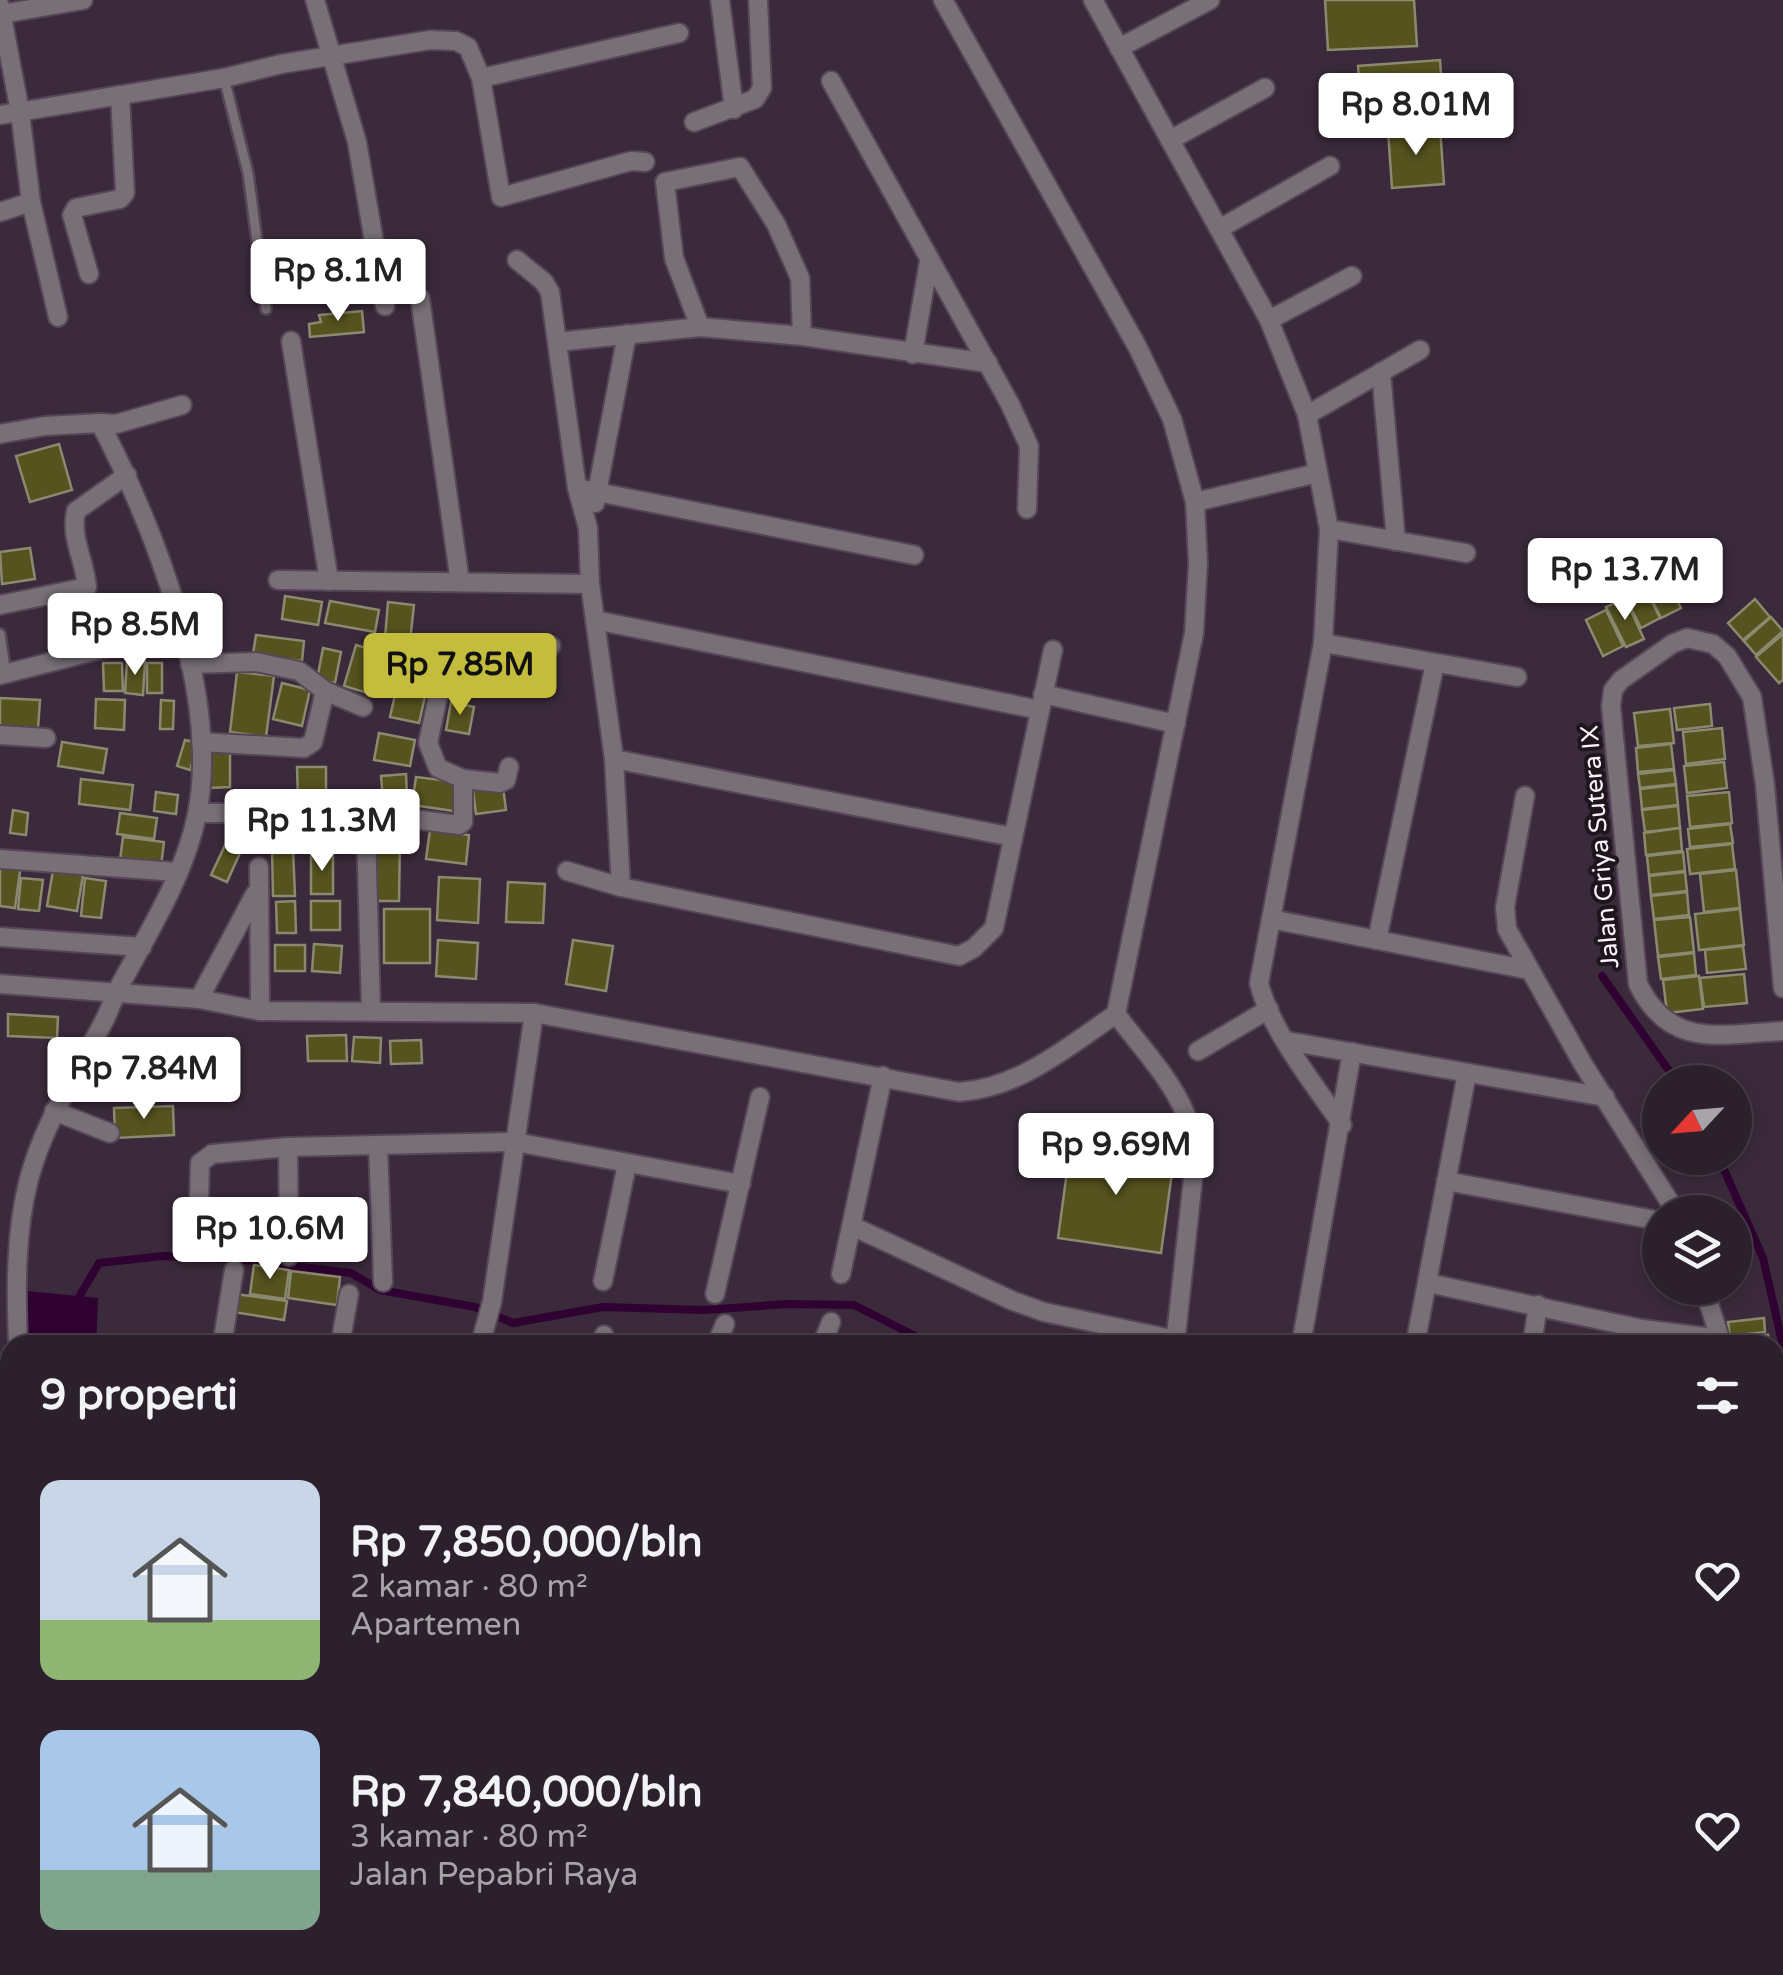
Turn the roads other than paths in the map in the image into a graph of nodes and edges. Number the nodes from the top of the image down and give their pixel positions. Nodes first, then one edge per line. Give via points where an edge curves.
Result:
1 (83, 0) edge
2 (316, 0) edge
3 (720, 0) edge
4 (758, 0) edge
5 (943, 0) edge
6 (1093, 0) edge
7 (1210, 0) edge
8 (1, 10) edge
9 (679, 32) dead end
10 (1120, 48) junction
11 (334, 58) junction
12 (224, 78) junction
13 (481, 78) junction
14 (831, 81) dead end
15 (1266, 88) dead end
16 (120, 95) junction
17 (734, 108) junction
18 (20, 112) junction
19 (0, 115) edge
20 (694, 122) dead end
21 (1170, 140) junction
22 (645, 162) dead end
23 (1330, 166) dead end
24 (30, 202) junction
25 (0, 212) edge
26 (1218, 228) junction
27 (517, 260) dead end
28 (929, 261) junction
29 (88, 274) dead end
30 (1352, 276) dead end
31 (420, 298) dead end
32 (385, 306) dead end
33 (266, 308) dead end
34 (58, 317) dead end
35 (1269, 320) junction
36 (700, 327) junction
37 (627, 334) junction
38 (802, 336) junction
39 (290, 341) dead end
40 (557, 342) junction
41 (1420, 350) dead end
42 (913, 354) junction
43 (988, 362) junction
44 (1381, 372) junction
45 (182, 405) dead end
46 (1307, 415) junction
47 (100, 422) junction
48 (0, 434) edge
49 (1318, 474) junction
50 (127, 475) junction
51 (577, 488) junction
52 (598, 492) junction
53 (1195, 502) junction
54 (1028, 510) dead end
55 (588, 528) junction
56 (1329, 529) junction
57 (1396, 541) junction
58 (1466, 552) dead end
59 (914, 554) dead end
60 (278, 580) dead end
61 (329, 581) junction
62 (460, 582) junction
63 (590, 584) junction
64 (0, 605) edge
65 (595, 620) junction
66 (184, 628) junction
67 (0, 634) edge
68 (1324, 642) junction
69 (551, 646) dead end
70 (1053, 650) dead end
71 (1435, 662) junction
72 (190, 664) junction
73 (3, 675) edge
74 (1516, 677) dead end
75 (324, 691) junction
76 (1042, 702) junction
77 (363, 707) dead end
78 (1176, 724) junction
79 (0, 735) edge
80 (46, 738) dead end
81 (202, 742) junction
82 (614, 759) junction
83 (509, 768) dead end
84 (463, 779) junction
85 (1774, 784) edge
86 (1525, 796) dead end
87 (198, 813) junction
88 (366, 830) dead end
89 (1013, 837) junction
90 (0, 859) edge
91 (259, 867) dead end
92 (566, 871) dead end
93 (177, 872) junction
94 (622, 887) junction
95 (258, 890) junction
96 (1270, 920) junction
97 (0, 936) edge
98 (1377, 940) junction
99 (142, 946) junction
100 (1529, 970) junction
101 (0, 984) edge
102 (1783, 988) edge
103 (117, 990) junction
104 (198, 999) junction
105 (1269, 1009) junction
106 (371, 1010) junction
107 (260, 1011) junction
108 (534, 1012) junction
109 (1116, 1014) junction
110 (1783, 1031) edge
111 (1287, 1041) junction
112 (1198, 1050) dead end
113 (1352, 1052) junction
114 (1468, 1072) junction
115 (882, 1076) junction
116 (760, 1097) dead end
117 (1605, 1097) junction
118 (54, 1111) junction
119 (1342, 1125) junction
120 (110, 1133) dead end
121 (514, 1142) junction
122 (378, 1145) junction
123 (288, 1147) junction
124 (627, 1164) junction
125 (1446, 1182) junction
126 (741, 1184) junction
127 (1666, 1195) edge
128 (1642, 1218) edge
129 (852, 1226) junction
130 (198, 1240) dead end
131 (289, 1256) dead end
132 (234, 1270) dead end
133 (840, 1274) dead end
134 (603, 1281) dead end
135 (383, 1282) dead end
136 (1428, 1282) junction
137 (348, 1294) dead end
138 (715, 1294) dead end
139 (1538, 1305) junction
140 (1710, 1305) edge
141 (830, 1322) dead end
142 (725, 1324) dead end
143 (18, 1335) edge
144 (224, 1335) edge
145 (342, 1335) edge
146 (483, 1335) edge
147 (720, 1335) edge
148 (825, 1335) edge
149 (1141, 1335) edge
150 (1176, 1335) edge
151 (1304, 1335) edge
152 (1417, 1335) edge
153 (1534, 1335) edge
154 (1634, 1335) edge
155 (1720, 1335) edge

1 - 8 street
2 - 11 street
3 - 17 street
4 - 17 street via 762,88 755,100
5 - 53 street via 1137,346 1172,420
6 - 10 street
7 - 10 street
8 - 18 street
9 - 13 street
10 - 21 street
11 - 12 street
11 - 13 street via 456,41 468,47
11 - 32 street via 357,142
12 - 16 street
12 - 33 lane via 248,173
13 - 22 street via 501,197
14 - 28 street
15 - 21 street
16 - 18 street
16 - 29 street via 125,194 72,214
17 - 20 street
18 - 19 street
18 - 24 street
21 - 26 street
23 - 26 street
24 - 25 street
24 - 34 street
26 - 35 street
27 - 40 street via 550,292
28 - 42 street
28 - 43 street
30 - 35 street
31 - 62 street
35 - 46 street
36 - 37 street
36 - 38 street
36 - 38 street via 674,258 665,182 740,168 800,278
37 - 40 street
37 - 52 street
38 - 42 street
39 - 61 street
40 - 51 street
41 - 44 street
42 - 43 street
43 - 54 street via 1029,446
44 - 46 street
44 - 57 street
45 - 47 street via 116,424
46 - 49 street
47 - 48 street
47 - 50 street
49 - 53 street
49 - 56 street
50 - 64 street via 76,512 72,531 87,587
50 - 66 street
51 - 52 street
51 - 55 street
52 - 55 street
52 - 59 street
53 - 78 street via 1194,633
55 - 63 street
56 - 57 street
56 - 68 street
57 - 58 street
60 - 61 street
61 - 62 street
62 - 63 street
63 - 65 street
65 - 76 street
65 - 82 street
66 - 72 street
66 - 73 street
67 - 73 lane
68 - 71 street
68 - 96 street
69 - 84 street via 446,659 428,743 438,768
70 - 76 street
71 - 74 street
71 - 98 street
72 - 75 street via 271,664 299,671
72 - 81 street
75 - 77 street
75 - 81 street via 313,742 304,748
76 - 78 street
76 - 89 street
78 - 109 street
79 - 80 street
81 - 87 street
82 - 89 street
82 - 94 street
83 - 84 street via 500,782
84 - 87 street via 459,825 367,812
85 - 102 street
85 - 110 street, Jalan Griya Sutera IX via 1752,697 1713,644 1687,638 1672,644 1614,690 1638,984 1669,1026 1698,1036
86 - 100 street via 1505,917
87 - 93 street
88 - 106 street
89 - 94 street via 994,928 959,956
90 - 93 street
91 - 95 street
92 - 94 street
93 - 99 street
95 - 104 street
95 - 107 street
96 - 98 street
96 - 105 street via 1259,983
97 - 99 street
98 - 100 street
99 - 103 street
100 - 117 street
101 - 103 street
103 - 104 street
103 - 118 street
104 - 107 street
105 - 111 street
105 - 112 street
106 - 107 street
106 - 108 street
108 - 115 street
108 - 121 street
109 - 115 street via 1040,1066 983,1090 959,1092
109 - 150 street via 1174,1092 1192,1140
111 - 113 street
111 - 119 street
113 - 114 street
113 - 119 street
114 - 117 street
114 - 125 street
115 - 129 street
116 - 126 street
117 - 127 street
118 - 120 street
118 - 143 street via 29,1179
119 - 151 street
121 - 122 street
121 - 124 street
121 - 146 street
122 - 123 street
122 - 135 street
123 - 130 street via 204,1157
123 - 131 street
124 - 126 street
124 - 134 street
125 - 128 street
125 - 136 street
126 - 138 street
129 - 133 street
129 - 149 street via 1013,1301
132 - 144 street
136 - 139 street
136 - 152 street
137 - 145 street
139 - 153 street
139 - 154 street
140 - 155 street
141 - 148 street
142 - 147 street

